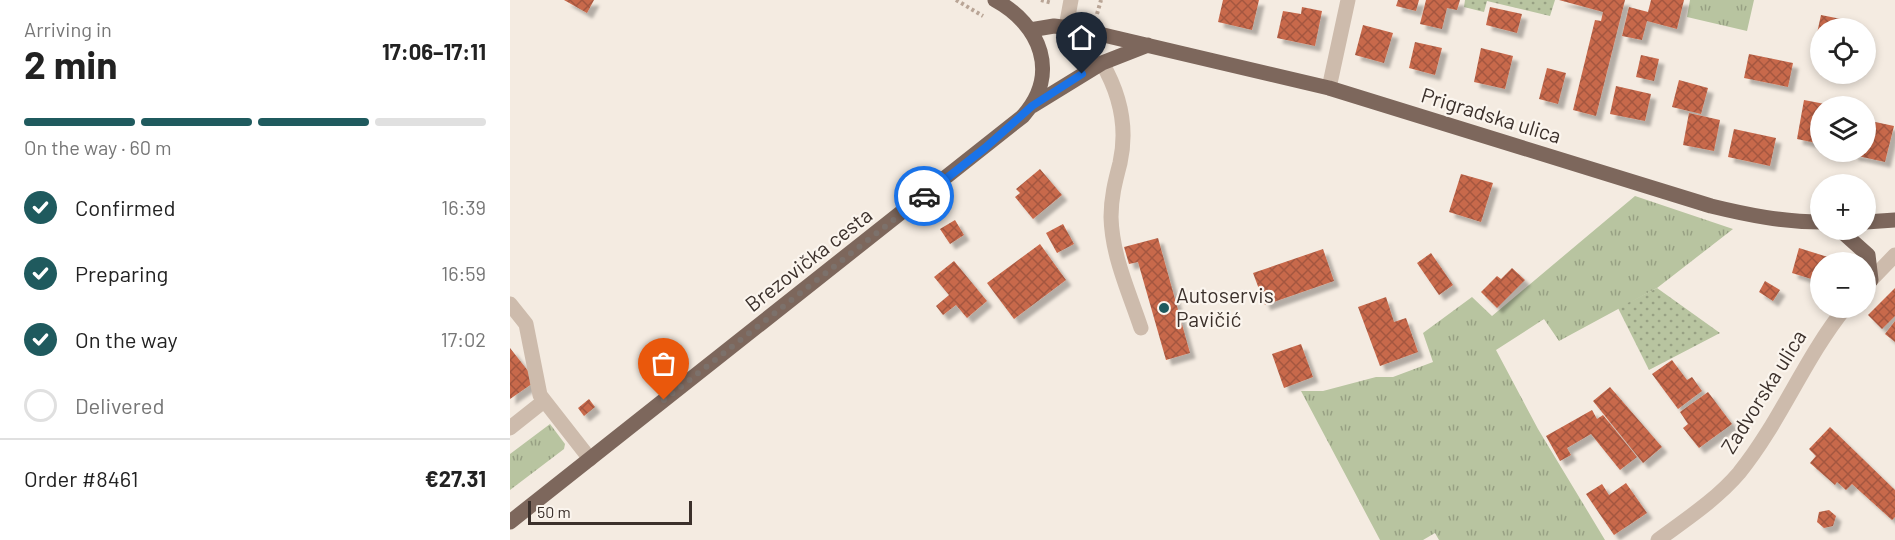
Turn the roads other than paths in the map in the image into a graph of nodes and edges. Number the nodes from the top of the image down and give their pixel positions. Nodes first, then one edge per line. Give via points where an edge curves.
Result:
1 (995, 0) edge
2 (1071, 0) edge
3 (1348, 0) edge
4 (1066, 27) junction
5 (1030, 30) junction
6 (1148, 45) junction
7 (1102, 63) junction
8 (1329, 88) junction
9 (1032, 106) junction
10 (1895, 220) edge
11 (1876, 221) edge
12 (1810, 222) edge
13 (1851, 240) edge
14 (1865, 252) edge
15 (1895, 255) edge
16 (1876, 275) edge
17 (510, 303) edge
18 (1837, 318) edge
19 (1141, 328) dead end
20 (544, 401) junction
21 (510, 428) edge
22 (590, 459) junction
23 (510, 522) edge
24 (1658, 540) edge

1 - 5 main road via 1015,12
2 - 4 street
3 - 8 street
4 - 5 main road, Prigradska ulica
4 - 6 main road, Prigradska ulica
5 - 9 main road via 1042,59 1041,81
6 - 7 main road
6 - 8 main road, Prigradska ulica
7 - 9 main road
7 - 19 street via 1114,84 1122,118 1120,161 1113,189 1113,238
8 - 12 main road, Prigradska ulica via 1711,206 1751,216
9 - 22 main road, Brezovička cesta via 985,148
10 - 11 main road
13 - 14 main road
15 - 16 street
17 - 20 street via 526,324 536,381
18 - 24 street, Zadvorska ulica via 1738,474
20 - 21 street
20 - 22 street
22 - 23 main road, Brezovička cesta

